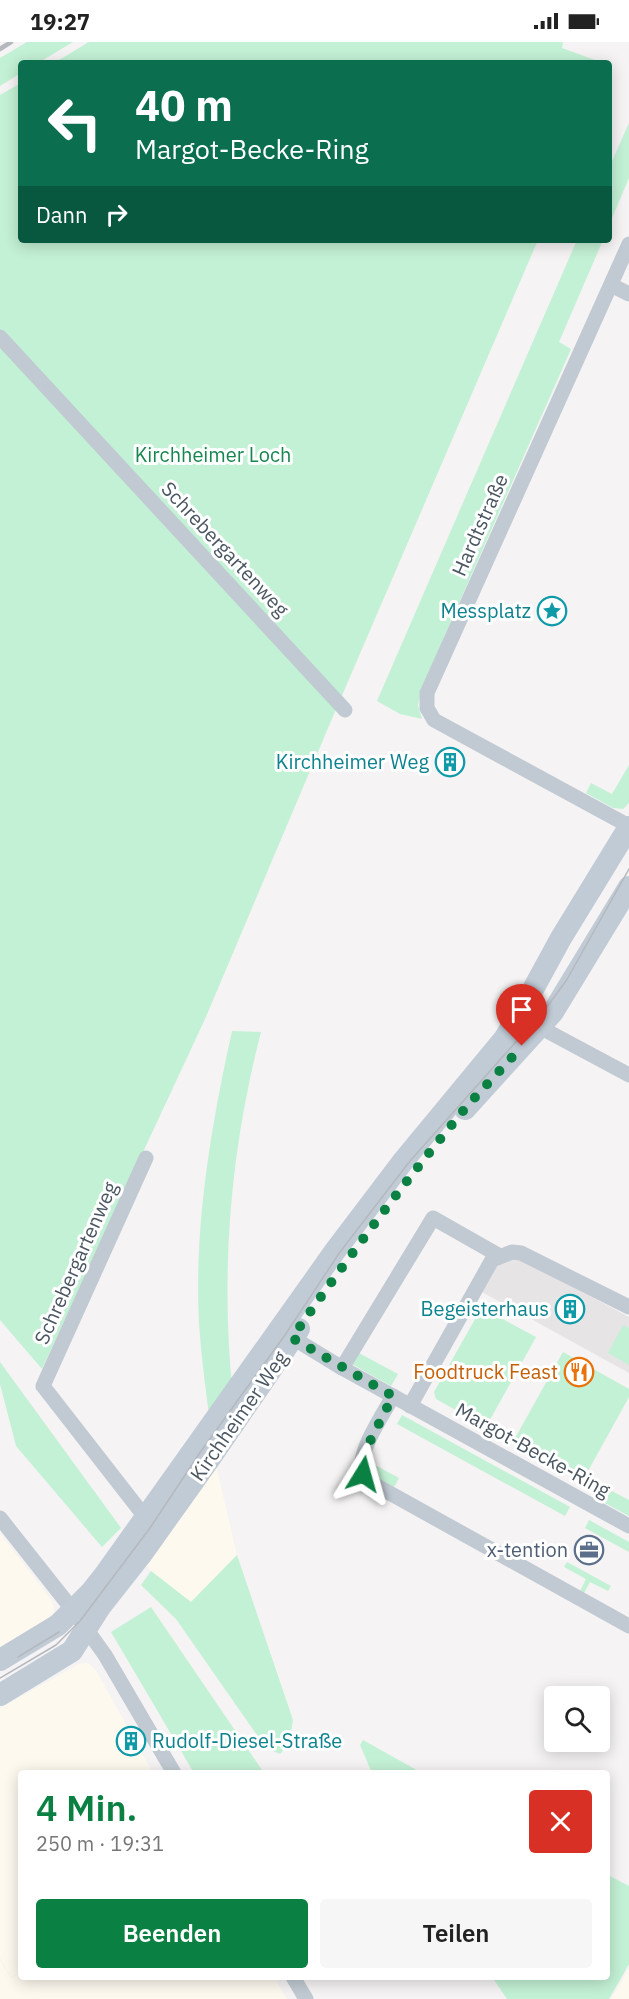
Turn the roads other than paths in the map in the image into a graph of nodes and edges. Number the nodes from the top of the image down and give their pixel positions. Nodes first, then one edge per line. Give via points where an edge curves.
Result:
1 (629, 244) edge
2 (611, 285) junction
3 (629, 294) edge
4 (0, 337) edge
5 (345, 710) dead end
6 (629, 826) edge
7 (629, 887) edge
8 (519, 1015) junction
9 (539, 1026) junction
10 (629, 1075) edge
11 (146, 1158) dead end
12 (500, 1256) junction
13 (629, 1306) edge
14 (292, 1338) junction
15 (342, 1368) junction
16 (393, 1396) junction
17 (410, 1406) junction
18 (145, 1517) junction
19 (0, 1518) edge
20 (629, 1526) edge
21 (72, 1609) junction
22 (629, 1626) edge
23 (86, 1630) junction
24 (0, 1660) edge
25 (0, 1695) edge
26 (172, 1770) edge
27 (295, 1980) edge
28 (306, 1999) edge

1 - 2 street, Hardtstraße
2 - 3 street
2 - 6 street, Hardtstraße via 427,693 427,708 434,720
4 - 5 street, Schrebergartenweg
6 - 8 street, Kirchheimer Weg
7 - 9 street, Kirchheimer Weg via 571,986
8 - 9 street
8 - 18 street, Kirchheimer Weg via 335,1251
9 - 10 street
9 - 14 street, Kirchheimer Weg via 417,1168
11 - 18 street, Schrebergartenweg via 43,1386
12 - 13 street via 512,1252 527,1255
12 - 15 street via 434,1218
12 - 17 street via 492,1260 483,1274
14 - 15 street, Margot-Becke-Ring
14 - 23 street, Kirchheimer Weg
15 - 16 street, Margot-Becke-Ring
16 - 17 street, Margot-Becke-Ring
16 - 22 street via 362,1460 368,1481
17 - 20 street, Margot-Becke-Ring
18 - 21 street, Kirchheimer Weg via 91,1592
19 - 21 street
21 - 23 street
21 - 24 street, Kirchheimer Weg via 58,1625
23 - 25 street, Kirchheimer Weg via 72,1651
23 - 26 street via 114,1667
27 - 28 street

